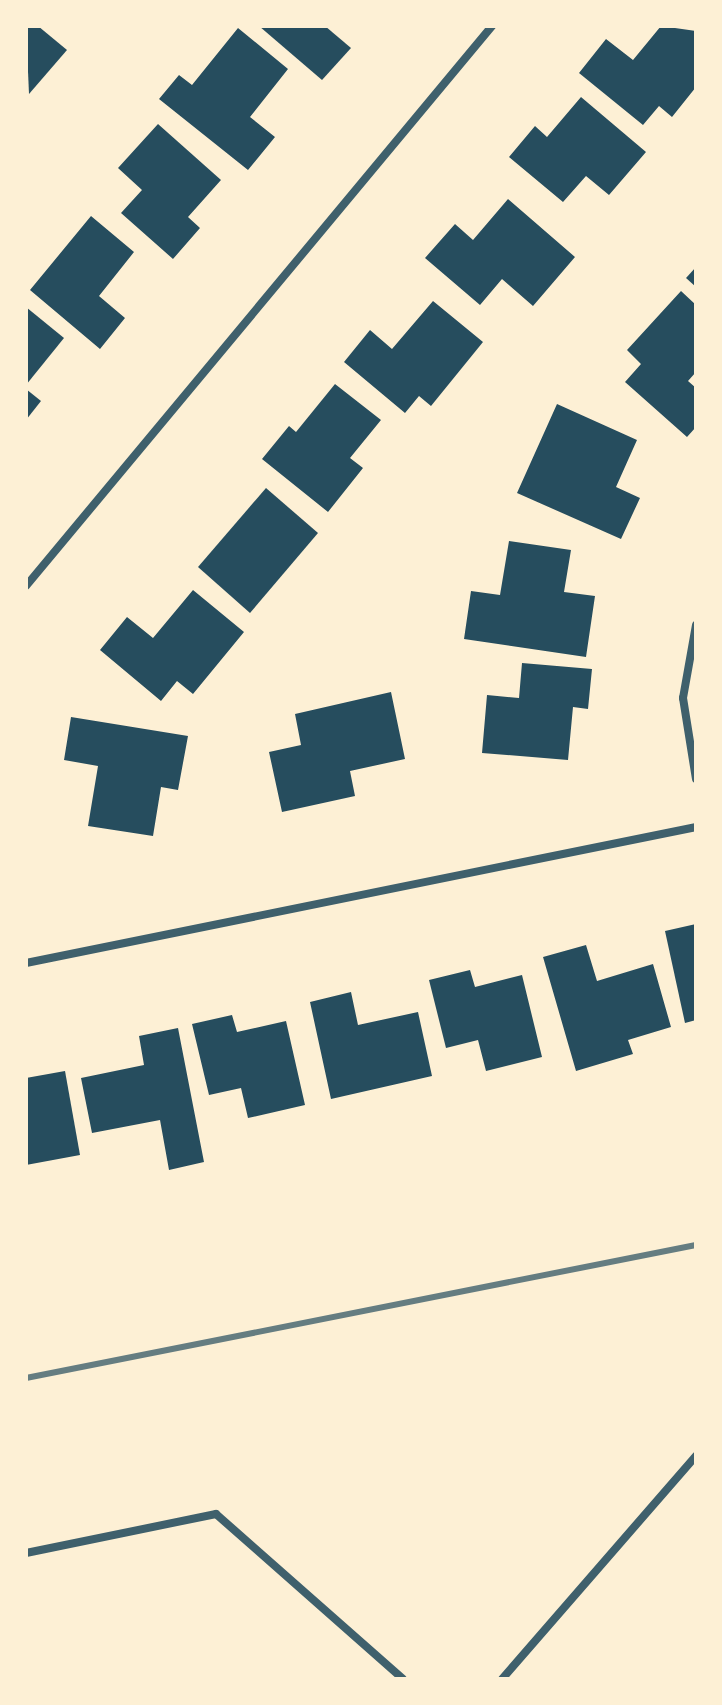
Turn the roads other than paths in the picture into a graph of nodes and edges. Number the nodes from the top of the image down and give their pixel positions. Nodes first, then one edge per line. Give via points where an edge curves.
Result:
1 (492, 26) edge
2 (26, 586) edge
3 (696, 625) edge
4 (696, 779) edge
5 (696, 827) edge
6 (26, 963) edge
7 (696, 1456) edge
8 (26, 1553) edge
9 (403, 1679) edge
10 (502, 1679) edge

1 - 2 street
3 - 4 street via 683,698
5 - 6 street
7 - 10 street
8 - 9 street via 216,1514

